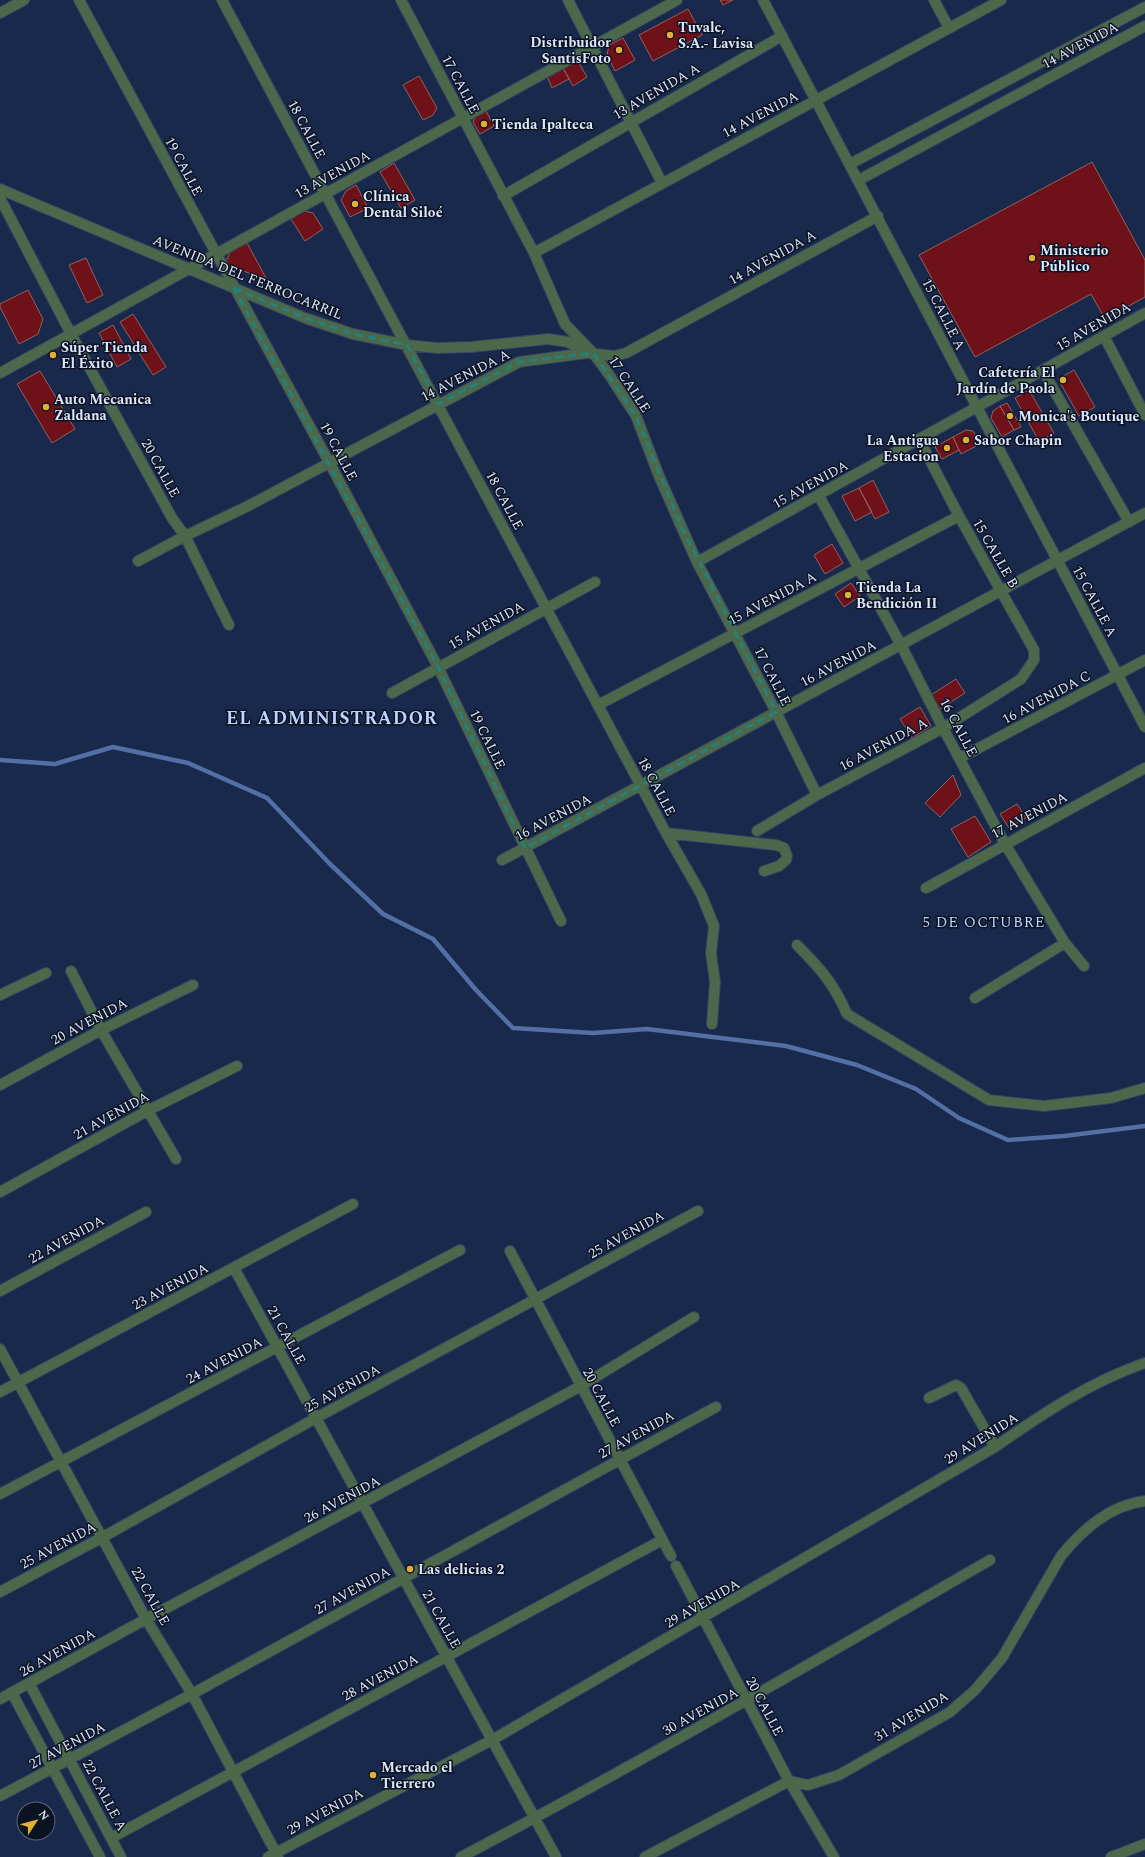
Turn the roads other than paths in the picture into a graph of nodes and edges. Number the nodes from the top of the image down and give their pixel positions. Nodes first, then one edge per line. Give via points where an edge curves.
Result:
1 (24, 0) edge
2 (79, 0) edge
3 (222, 0) edge
4 (401, 0) edge
5 (568, 0) edge
6 (677, 0) edge
7 (763, 0) edge
8 (934, 0) edge
9 (1001, 0) edge
10 (1145, 7) edge
11 (0, 13) edge
12 (1145, 26) edge
13 (949, 28) junction
14 (782, 36) junction
15 (592, 47) junction
16 (816, 100) junction
17 (463, 118) junction
18 (631, 122) junction
19 (850, 164) junction
20 (859, 180) junction
21 (662, 183) junction
22 (0, 189) edge
23 (326, 194) junction
24 (503, 196) junction
25 (0, 198) edge
26 (878, 216) junction
27 (534, 253) junction
28 (216, 254) junction
29 (190, 269) junction
30 (234, 288) junction
31 (1145, 313) edge
32 (71, 334) junction
33 (1104, 336) junction
34 (407, 345) junction
35 (590, 353) junction
36 (1043, 371) junction
37 (0, 373) edge
38 (438, 404) junction
39 (977, 407) junction
40 (1145, 415) edge
41 (919, 439) junction
42 (329, 462) junction
43 (819, 496) junction
44 (1145, 513) edge
45 (959, 516) junction
46 (1129, 522) junction
47 (185, 536) junction
48 (138, 561) dead end
49 (1058, 561) junction
50 (697, 562) junction
51 (859, 569) junction
52 (595, 582) dead end
53 (1002, 591) junction
54 (547, 608) junction
55 (229, 625) dead end
56 (735, 634) junction
57 (901, 645) junction
58 (1145, 660) edge
59 (438, 668) junction
60 (1118, 675) junction
61 (1021, 680) joint
62 (392, 693) dead end
63 (598, 705) junction
64 (776, 712) junction
65 (1145, 727) edge
66 (943, 728) junction
67 (960, 758) junction
68 (1145, 768) edge
69 (640, 785) junction
70 (817, 795) junction
71 (757, 831) dead end
72 (666, 833) junction
73 (1005, 844) junction
74 (525, 848) junction
75 (502, 860) dead end
76 (764, 871) dead end
77 (926, 888) dead end
78 (561, 921) dead end
79 (1065, 943) junction
80 (797, 945) dead end
81 (1084, 966) dead end
82 (71, 971) dead end
83 (46, 973) dead end
84 (193, 985) dead end
85 (0, 995) edge
86 (975, 998) dead end
87 (712, 1024) dead end
88 (101, 1030) junction
89 (237, 1066) dead end
90 (0, 1085) edge
91 (1145, 1088) edge
92 (147, 1111) junction
93 (176, 1159) dead end
94 (0, 1192) edge
95 (353, 1204) dead end
96 (698, 1211) dead end
97 (146, 1212) dead end
98 (460, 1250) dead end
99 (510, 1252) dead end
100 (234, 1268) junction
101 (0, 1292) edge
102 (535, 1299) junction
103 (694, 1317) dead end
104 (278, 1347) junction
105 (0, 1349) edge
106 (1145, 1363) edge
107 (18, 1383) junction
108 (581, 1386) junction
109 (0, 1392) edge
110 (929, 1398) dead end
111 (716, 1406) dead end
112 (316, 1418) junction
113 (995, 1447) junction
114 (619, 1459) junction
115 (61, 1461) junction
116 (0, 1494) edge
117 (1145, 1501) edge
118 (363, 1503) junction
119 (103, 1538) junction
120 (662, 1540) junction
121 (671, 1556) dead end
122 (990, 1560) dead end
123 (676, 1566) dead end
124 (404, 1578) junction
125 (0, 1592) edge
126 (146, 1619) junction
127 (703, 1619) junction
128 (447, 1657) junction
129 (29, 1683) junction
130 (12, 1693) junction
131 (192, 1694) junction
132 (0, 1699) edge
133 (747, 1701) junction
134 (492, 1740) junction
135 (70, 1759) junction
136 (52, 1768) junction
137 (233, 1772) junction
138 (789, 1781) junction
139 (0, 1796) edge
140 (535, 1818) junction
141 (112, 1838) junction
142 (1145, 1844) edge
143 (1130, 1854) edge
144 (274, 1856) edge
145 (100, 1857) edge
146 (122, 1857) edge
147 (461, 1857) edge
148 (556, 1857) edge
149 (645, 1857) edge
150 (834, 1857) edge
151 (1111, 1857) edge

1 - 11 street
2 - 28 street, 19 CALLE
3 - 23 street, 18 CALLE
4 - 17 street, 17 CALLE
5 - 15 street
6 - 15 street, 13 AVENIDA
7 - 14 street, 15 CALLE A
8 - 13 street
9 - 13 street, 14 AVENIDA
10 - 19 street, 14 AVENIDA
12 - 20 street, 14 AVENIDA
13 - 16 street, 14 AVENIDA
14 - 16 street, 15 CALLE A
14 - 18 street, 13 AVENIDA A
15 - 17 street, 13 AVENIDA
15 - 18 street
16 - 19 street, 15 CALLE A
16 - 21 street, 14 AVENIDA
17 - 23 street, 13 AVENIDA
17 - 24 street, 17 CALLE
18 - 21 street
18 - 24 street, 13 AVENIDA A
19 - 20 street, 15 CALLE A
20 - 26 street, 15 CALLE A
21 - 27 street, 14 AVENIDA
22 - 29 street, AVENIDA DEL FERROCARRIL
23 - 28 street, 13 AVENIDA
23 - 34 street, 18 CALLE
24 - 27 street, 17 CALLE
25 - 32 street, 20 CALLE
26 - 35 street, 14 AVENIDA A via 626,353 614,356
26 - 39 street, 15 CALLE A
27 - 35 street, 17 CALLE via 565,324
28 - 29 street, 13 AVENIDA
28 - 30 street, 19 CALLE
29 - 30 street, AVENIDA DEL FERROCARRIL
29 - 32 street, 13 AVENIDA
30 - 34 street, AVENIDA DEL FERROCARRIL via 305,318 353,334
30 - 42 street, 19 CALLE
31 - 33 street, 15 AVENIDA
32 - 37 street, 13 AVENIDA
32 - 47 street, 20 CALLE via 172,518
33 - 36 street, 15 AVENIDA
33 - 40 street
34 - 35 street, AVENIDA DEL FERROCARRIL via 471,348 548,339 568,342
34 - 38 street, 18 CALLE
35 - 38 street, 14 AVENIDA A via 519,362
35 - 50 street, 17 CALLE via 610,376 636,416
36 - 39 street, 15 AVENIDA
36 - 46 street
38 - 42 street, 14 AVENIDA A
38 - 54 street, 18 CALLE
39 - 41 street, 15 AVENIDA
39 - 49 street, 15 CALLE A
41 - 43 street, 15 AVENIDA
41 - 45 street, 15 CALLE B
42 - 47 street, 14 AVENIDA A via 248,506
42 - 59 street, 19 CALLE
43 - 50 street, 15 AVENIDA
43 - 51 street, 16 CALLE
44 - 46 street, 16 AVENIDA
45 - 51 street, 15 AVENIDA A
45 - 53 street, 15 CALLE B
46 - 49 street, 16 AVENIDA
47 - 48 street, 14 AVENIDA A
47 - 55 street, 20 CALLE
49 - 53 street, 16 AVENIDA
49 - 60 street, 15 CALLE A
50 - 56 street, 17 CALLE
51 - 56 street, 15 AVENIDA A
51 - 57 street, 16 CALLE
52 - 54 street, 15 AVENIDA
53 - 57 street, 16 AVENIDA
53 - 61 street, 15 CALLE B via 1034,650 1034,660
54 - 59 street, 15 AVENIDA
54 - 63 street, 18 CALLE
56 - 63 street, 15 AVENIDA A
56 - 64 street, 17 CALLE
57 - 64 street, 16 AVENIDA
57 - 66 street, 16 CALLE
58 - 60 street, 16 AVENIDA C
59 - 62 street, 15 AVENIDA
59 - 74 street, 19 CALLE
60 - 65 street, 15 CALLE A
60 - 67 street, 16 AVENIDA C
61 - 66 street, 16 AVENIDA A
63 - 69 street, 18 CALLE
64 - 69 street, 16 AVENIDA
64 - 70 street, 17 CALLE
66 - 67 street, 16 CALLE
66 - 70 street, 16 AVENIDA A
67 - 73 street, 16 CALLE
68 - 73 street, 17 AVENIDA
69 - 72 street, 18 CALLE
69 - 74 street, 16 AVENIDA
70 - 71 street, 16 AVENIDA A
72 - 76 street via 784,848 786,860 779,866
72 - 87 street, 18 CALLE via 701,894 714,926 711,953 715,982
73 - 77 street, 17 AVENIDA
73 - 79 street, 16 CALLE
74 - 75 street, 16 AVENIDA
74 - 78 street, 19 CALLE
79 - 81 street, 16 CALLE
79 - 86 street
80 - 91 street via 824,973 837,992 847,1014 989,1100 1044,1106 1111,1098
82 - 88 street
83 - 85 street
84 - 88 street, 20 AVENIDA
88 - 90 street, 20 AVENIDA
88 - 92 street
89 - 92 street, 21 AVENIDA
92 - 93 street
92 - 94 street, 21 AVENIDA
95 - 100 street, 23 AVENIDA
96 - 102 street, 25 AVENIDA
97 - 101 street, 22 AVENIDA
98 - 104 street, 24 AVENIDA
99 - 102 street, 20 CALLE
100 - 104 street, 21 CALLE
100 - 107 street, 23 AVENIDA
102 - 108 street, 20 CALLE
102 - 112 street, 25 AVENIDA
103 - 108 street, 26 AVENIDA
104 - 112 street, 21 CALLE
104 - 115 street, 24 AVENIDA
105 - 107 street, 22 CALLE
106 - 113 street, 29 AVENIDA via 1083,1390
107 - 109 street, 23 AVENIDA
107 - 115 street, 22 CALLE
108 - 114 street, 20 CALLE
108 - 118 street, 26 AVENIDA
110 - 113 street via 956,1385 961,1388
111 - 114 street, 27 AVENIDA
112 - 118 street, 21 CALLE
112 - 119 street, 25 AVENIDA
113 - 127 street, 29 AVENIDA
114 - 120 street, 20 CALLE
114 - 124 street, 27 AVENIDA
115 - 116 street, 24 AVENIDA
115 - 119 street, 22 CALLE
117 - 138 street, 31 AVENIDA via 1133,1502 1101,1517 1072,1543 1061,1556 1002,1658 975,1690 950,1712 839,1775 808,1785
118 - 124 street, 21 CALLE
118 - 126 street, 26 AVENIDA
119 - 125 street, 25 AVENIDA
119 - 126 street, 22 CALLE
120 - 121 street, 20 CALLE
120 - 128 street, 28 AVENIDA
122 - 133 street, 30 AVENIDA
123 - 127 street, 20 CALLE
124 - 128 street, 21 CALLE
124 - 131 street, 27 AVENIDA
126 - 129 street, 26 AVENIDA
126 - 131 street, 22 CALLE
127 - 133 street, 20 CALLE
127 - 134 street, 29 AVENIDA
128 - 134 street, 21 CALLE
128 - 137 street, 28 AVENIDA
129 - 130 street, 26 AVENIDA
129 - 135 street, 22 CALLE A
130 - 132 street, 26 AVENIDA
130 - 136 street
131 - 135 street, 27 AVENIDA
131 - 137 street, 22 CALLE
133 - 138 street, 20 CALLE
133 - 140 street, 30 AVENIDA
134 - 140 street, 21 CALLE
134 - 144 street, 29 AVENIDA
135 - 136 street, 27 AVENIDA
135 - 141 street, 22 CALLE A
136 - 139 street, 27 AVENIDA
136 - 145 street
137 - 141 street, 28 AVENIDA
137 - 144 street, 22 CALLE
138 - 149 street
138 - 150 street, 20 CALLE
140 - 147 street, 30 AVENIDA
140 - 148 street, 21 CALLE
141 - 146 street, 22 CALLE A
142 - 143 street
143 - 151 street

